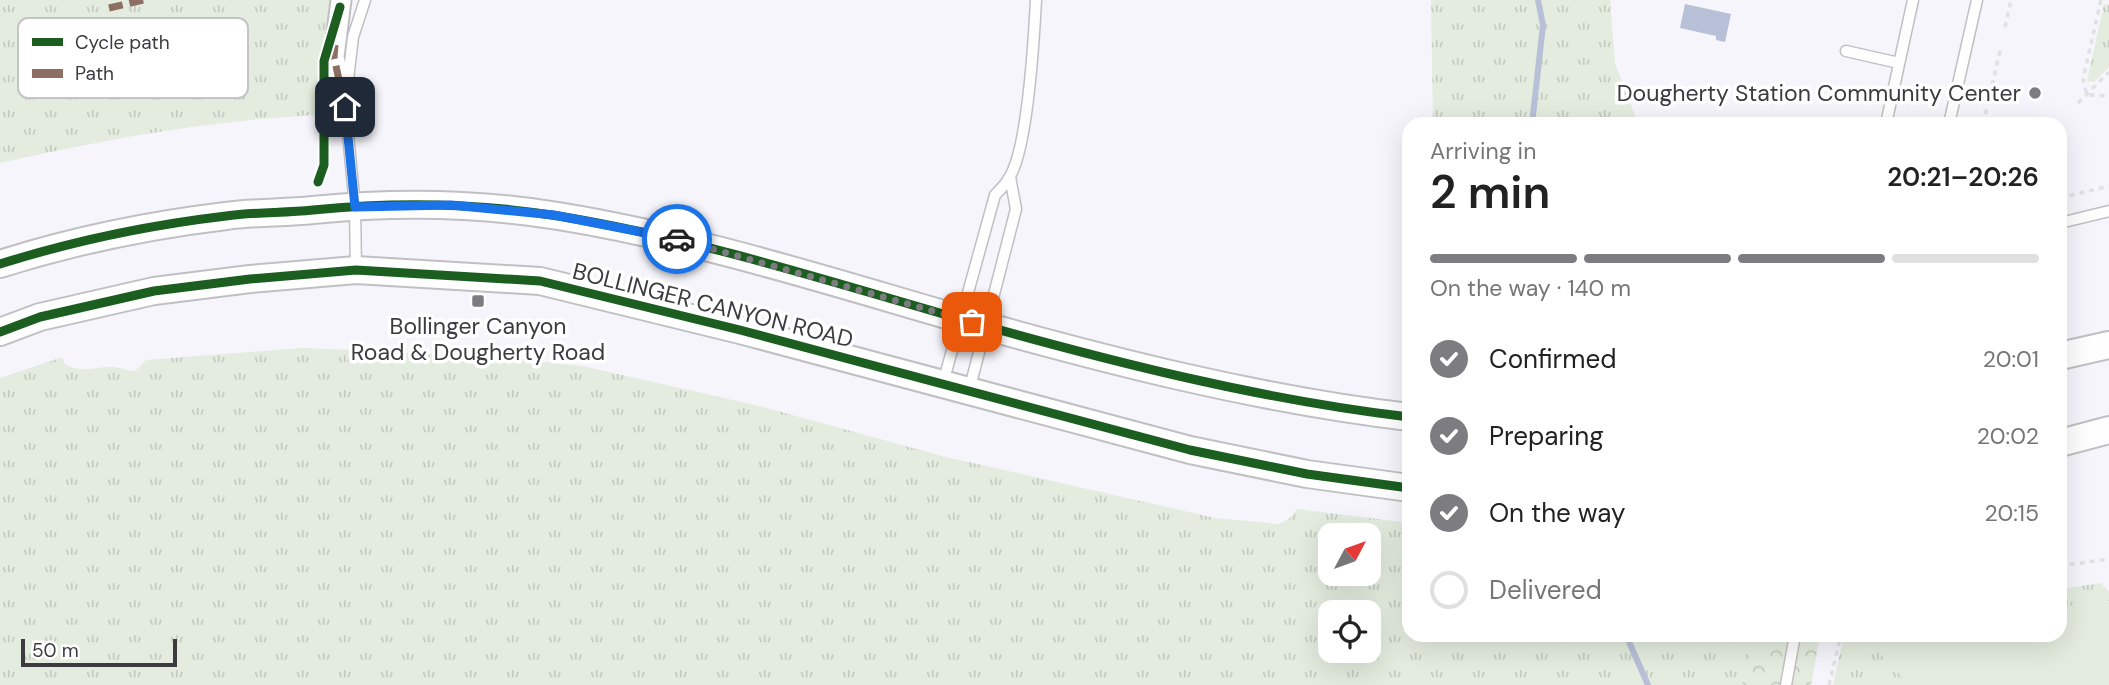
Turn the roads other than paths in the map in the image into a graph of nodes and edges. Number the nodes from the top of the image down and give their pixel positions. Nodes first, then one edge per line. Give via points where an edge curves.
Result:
1 (341, 0) edge
2 (365, 0) edge
3 (1036, 0) edge
4 (1913, 0) edge
5 (1977, 0) edge
6 (1846, 51) dead end
7 (1899, 63) junction
8 (345, 107) junction
9 (1887, 117) edge
10 (1951, 117) edge
11 (1010, 177) junction
12 (355, 207) junction
13 (2109, 211) edge
14 (2067, 221) edge
15 (0, 264) edge
16 (356, 270) junction
17 (959, 318) junction
18 (986, 326) junction
19 (0, 332) edge
20 (2109, 345) edge
21 (2067, 354) edge
22 (943, 384) junction
23 (969, 391) junction
24 (1402, 416) edge
25 (2109, 430) edge
26 (2067, 441) edge
27 (1402, 487) edge
28 (1794, 642) edge
29 (1786, 685) edge

1 - 8 street via 334,57
2 - 8 lane via 353,37
3 - 11 lane via 1034,54 1019,150
4 - 7 lane
5 - 10 lane
6 - 7 lane
7 - 9 lane
8 - 12 lane
11 - 17 lane via 995,195
11 - 18 lane via 1016,209
12 - 15 main road via 222,216 139,230
12 - 16 lane
12 - 17 main road via 451,205 554,215 656,234
13 - 14 lane
16 - 19 main road, BOLLINGER CANYON ROAD via 154,291 40,317
16 - 22 main road, BOLLINGER CANYON ROAD via 540,281
17 - 18 main road
17 - 22 lane
18 - 23 lane
18 - 24 main road via 1316,406
20 - 21 main road
22 - 23 main road, BOLLINGER CANYON ROAD
23 - 27 main road, BOLLINGER CANYON ROAD via 1190,450 1307,474
25 - 26 main road
28 - 29 lane

